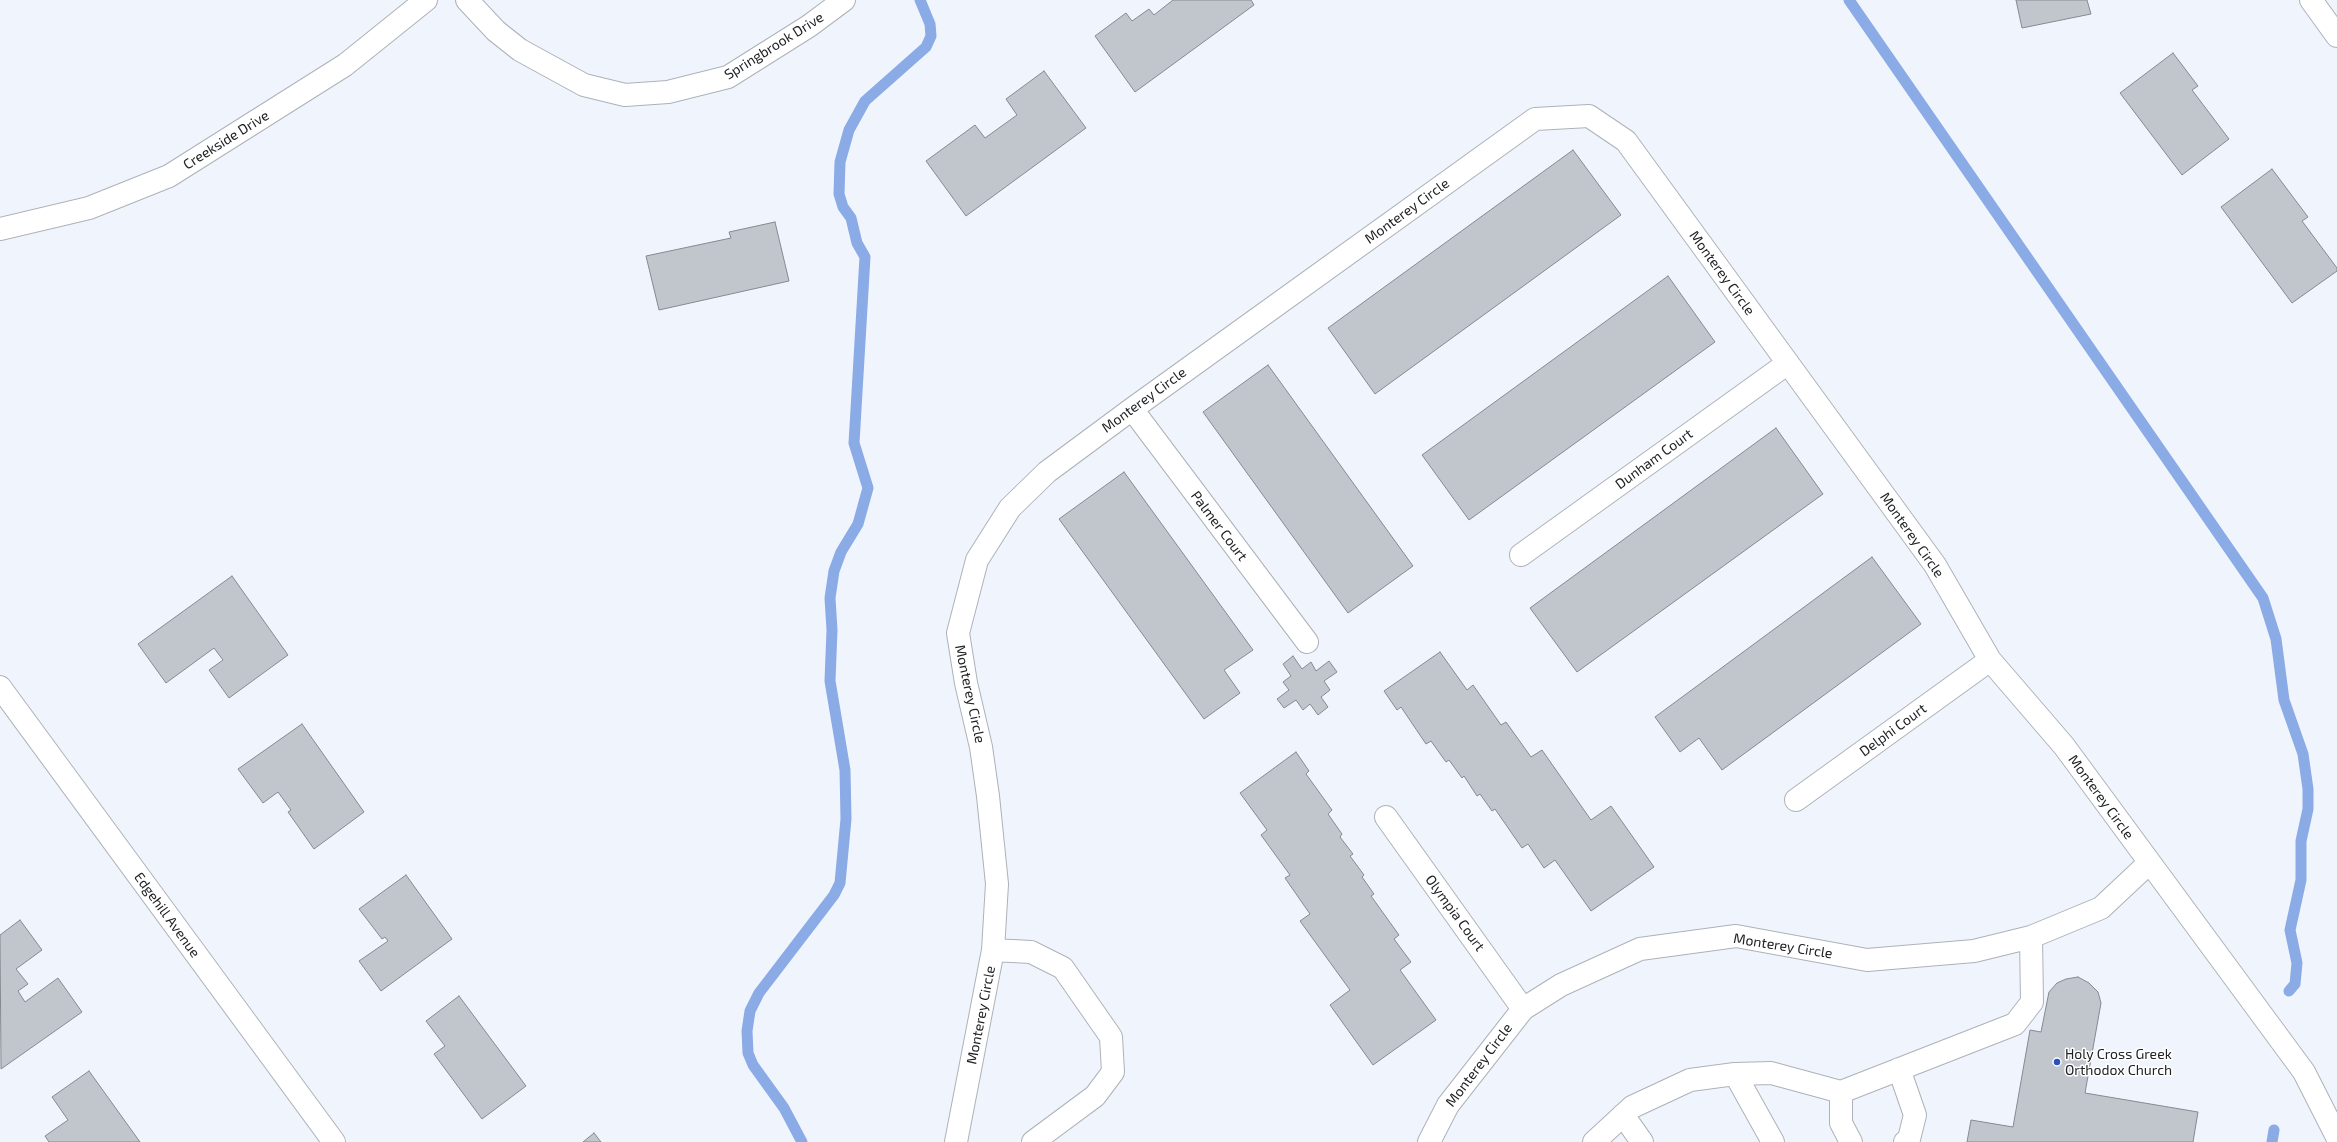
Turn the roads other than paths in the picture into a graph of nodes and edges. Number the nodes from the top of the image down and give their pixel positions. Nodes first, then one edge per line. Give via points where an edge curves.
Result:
1 (426, 0) edge
2 (467, 0) edge
3 (844, 0) edge
4 (2311, 0) edge
5 (2337, 36) edge
6 (0, 229) edge
7 (1788, 363) junction
8 (1132, 409) junction
9 (1521, 556) dead end
10 (1307, 642) dead end
11 (1990, 660) junction
12 (0, 687) edge
13 (1796, 800) dead end
14 (1386, 816) dead end
15 (2149, 863) junction
16 (2031, 937) junction
17 (994, 950) junction
18 (1523, 1008) junction
19 (1899, 1069) junction
20 (1735, 1074) junction
21 (1840, 1092) junction
22 (1623, 1115) junction
23 (2337, 1137) edge
24 (334, 1142) edge
25 (956, 1142) edge
26 (1033, 1142) edge
27 (1429, 1142) edge
28 (1594, 1142) edge
29 (1642, 1142) edge
30 (1773, 1142) edge
31 (1851, 1142) edge
32 (1905, 1142) edge

1 - 6 street, Creekside Drive via 345,65 169,176 89,208
2 - 3 street, Springbrook Drive via 496,31 520,50 584,85 625,95 668,92 728,77 809,26
4 - 5 street
7 - 8 street, Monterey Circle via 1626,141 1589,116 1535,118
7 - 9 street, Dunham Court
7 - 11 street, Monterey Circle via 1935,565
8 - 10 street, Palmer Court
8 - 17 street, Monterey Circle via 1047,472 1010,508 977,560 958,633 988,796 997,884
11 - 13 street, Delphi Court
11 - 15 street, Monterey Circle via 2064,746
12 - 24 street, Edgehill Avenue
14 - 18 street, Olympia Court
15 - 16 street, Monterey Circle via 2101,908
15 - 23 street, Monterey Circle via 2304,1072
16 - 18 street, Monterey Circle via 1974,951 1867,960 1736,936 1640,949 1561,985
16 - 19 street via 2032,1002 2015,1024
17 - 25 street, Monterey Circle
17 - 26 street via 1031,952 1064,968 1111,1037 1113,1072 1095,1096
18 - 27 street, Monterey Circle via 1448,1105
19 - 21 street
19 - 32 street via 1915,1115 1909,1139
20 - 21 street via 1771,1073
20 - 22 street via 1690,1080 1632,1107
20 - 30 street
21 - 31 street via 1842,1123
22 - 28 street
22 - 29 street

